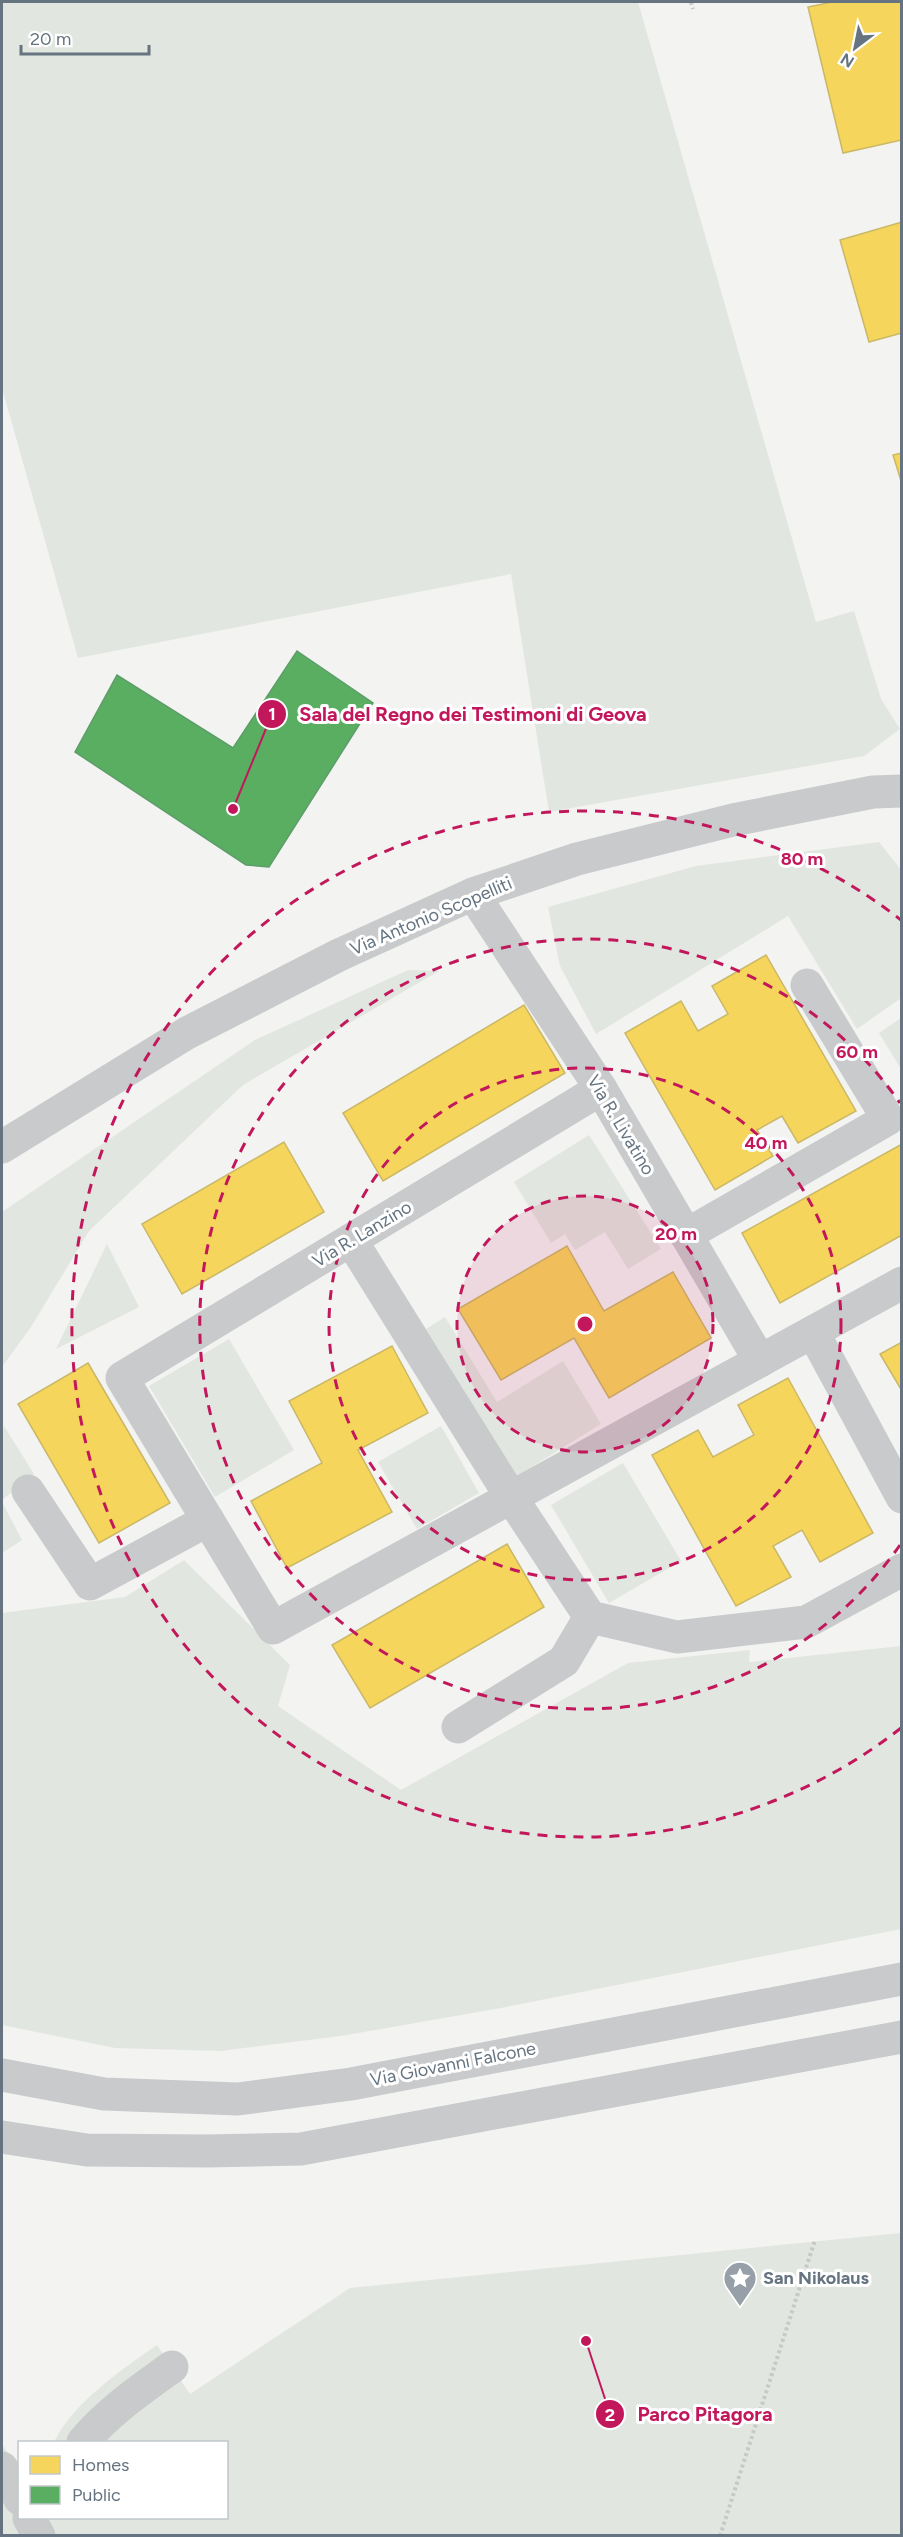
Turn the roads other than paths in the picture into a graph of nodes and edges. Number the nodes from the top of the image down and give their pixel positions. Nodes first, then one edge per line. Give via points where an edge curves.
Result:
1 (902, 772) edge
2 (887, 792) edge
3 (473, 894) junction
4 (807, 986) dead end
5 (601, 1089) junction
6 (2, 1147) edge
7 (686, 1234) junction
8 (351, 1240) junction
9 (902, 1283) edge
10 (813, 1332) junction
11 (760, 1361) junction
12 (28, 1491) dead end
13 (510, 1497) junction
14 (902, 1497) edge
15 (208, 1520) junction
16 (902, 1570) edge
17 (590, 1617) junction
18 (458, 1726) dead end
19 (902, 1979) edge
20 (902, 2037) edge
21 (2, 2075) edge
22 (2, 2137) edge
23 (172, 2367) dead end
24 (83, 2441) edge
25 (2, 2468) edge
26 (18, 2496) edge
27 (30, 2519) edge
28 (51, 2519) edge
29 (39, 2535) edge
30 (49, 2535) edge

1 - 2 street
2 - 3 street, Via Antonio Scopelliti via 733,820 599,854
3 - 5 street, Via R. Livatino
3 - 6 street, Via Antonio Scopelliti via 339,955 187,1033
4 - 7 street via 888,1119
5 - 7 street, Via R. Livatino
5 - 8 street, Via R. Lanzino
7 - 11 street, Via R. Livatino
8 - 13 street
8 - 15 street, Via R. Lanzino via 122,1378
9 - 10 street
10 - 11 street
10 - 14 street
11 - 13 street
12 - 15 street via 90,1584
13 - 15 street via 273,1628
13 - 17 street
16 - 17 street via 806,1622 677,1637
17 - 18 street via 564,1661
19 - 21 street, Via Giovanni Falcone via 351,2084 238,2099 104,2094
20 - 22 street via 301,2149 87,2150
23 - 24 street via 123,2402
25 - 26 street
27 - 29 street
28 - 30 street

